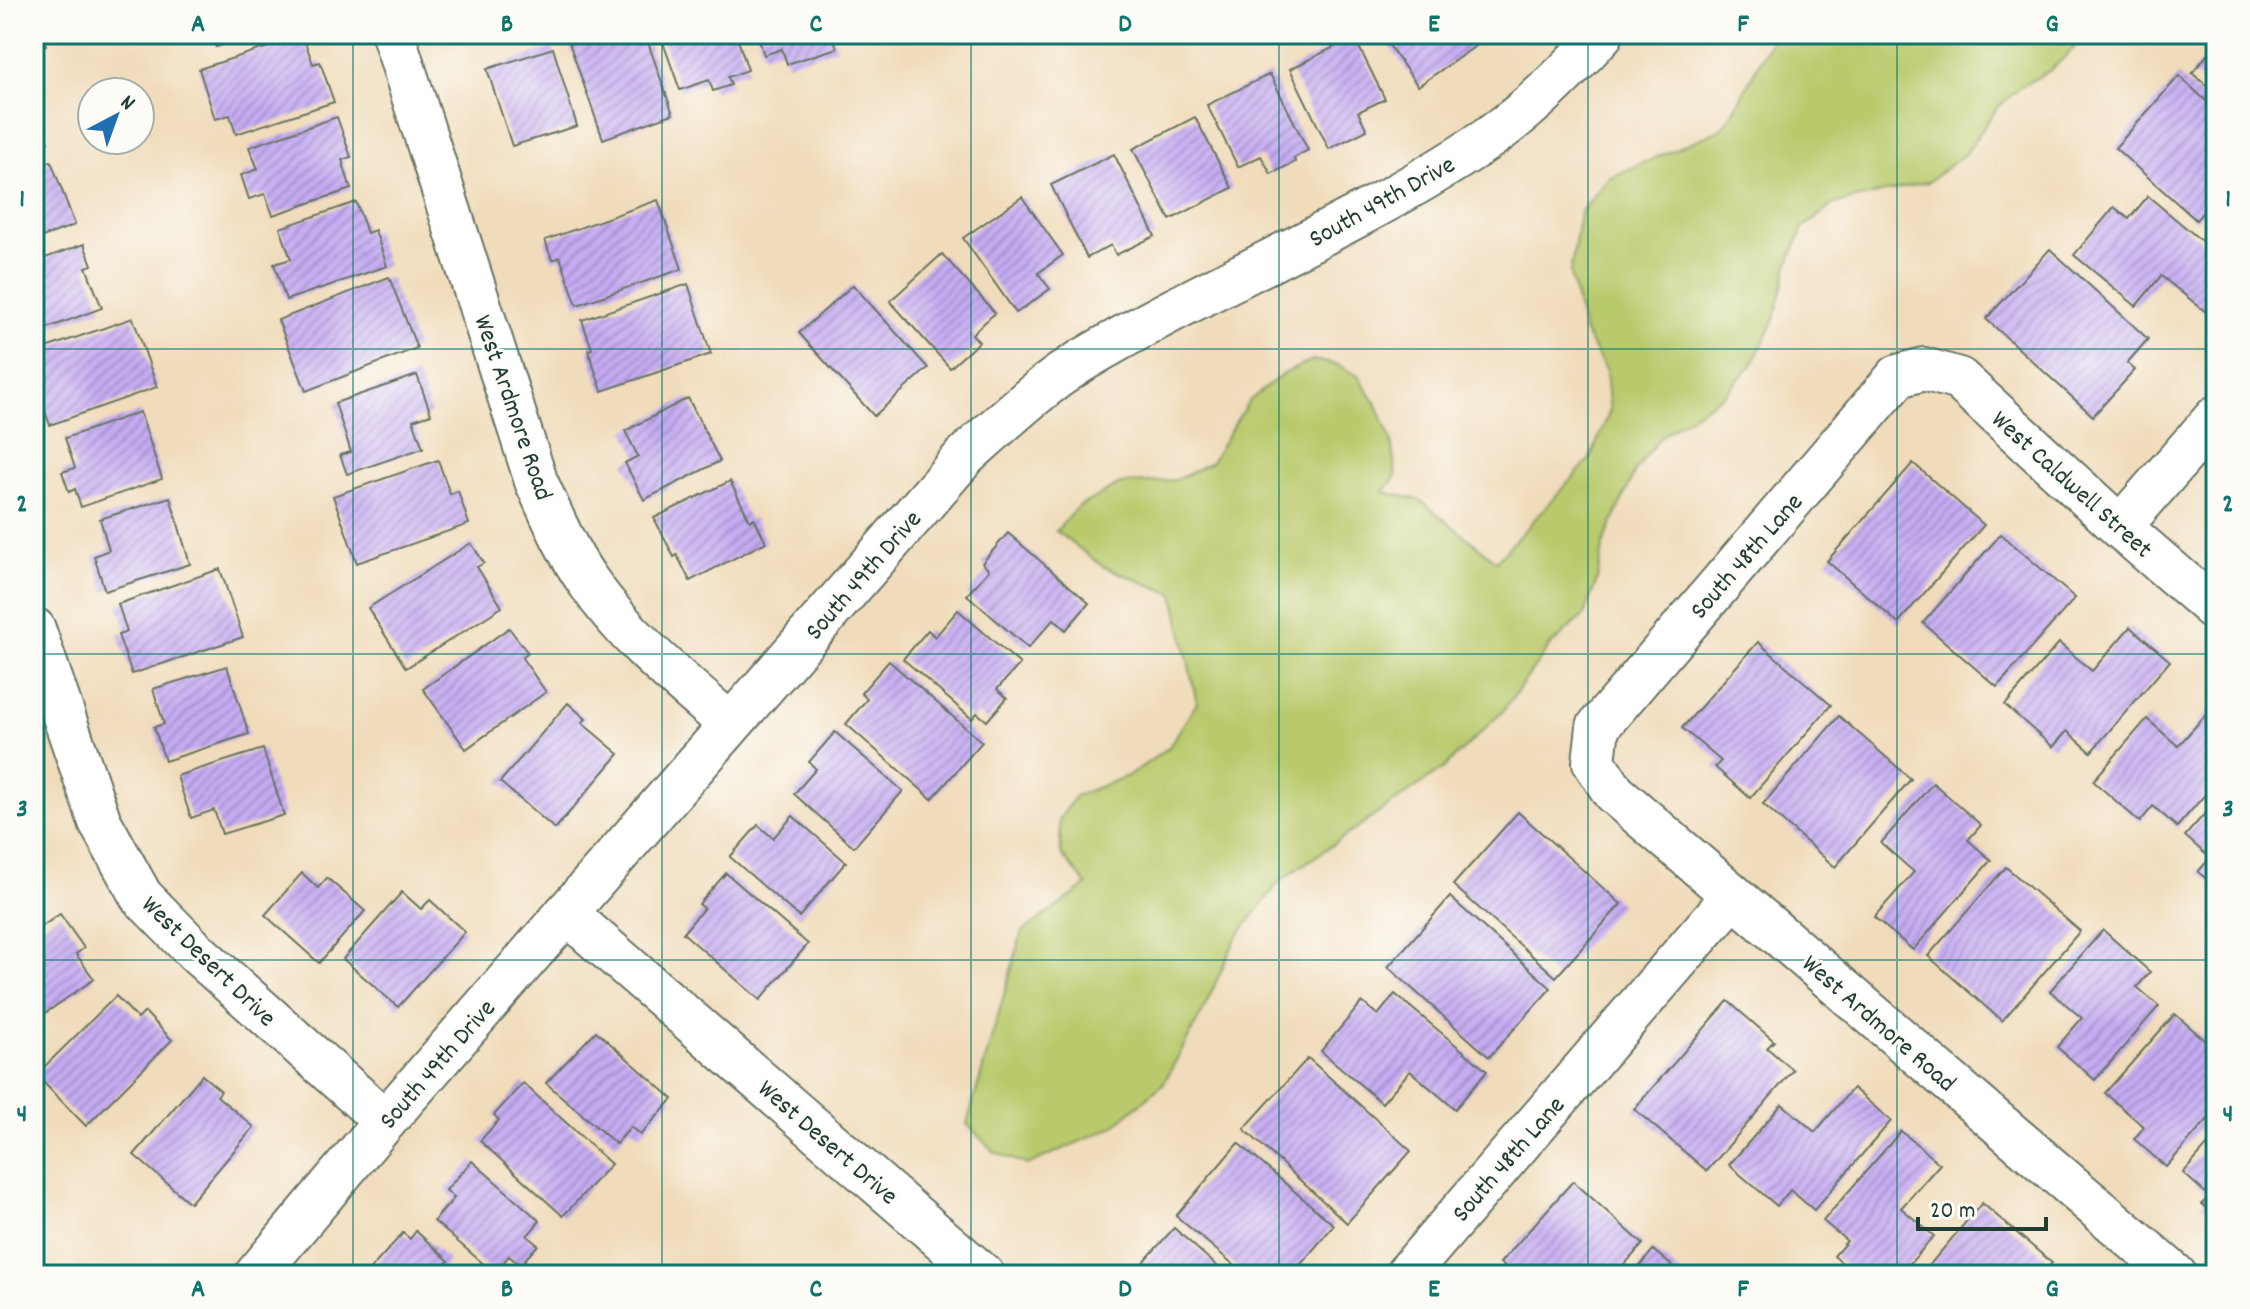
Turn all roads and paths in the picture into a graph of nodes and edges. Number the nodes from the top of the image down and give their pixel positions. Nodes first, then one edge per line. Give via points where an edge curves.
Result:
1 (393, 34) edge
2 (1602, 34) edge
3 (1924, 369) joint
4 (2216, 417) edge
5 (2120, 527) junction
6 (2216, 610) edge
7 (34, 629) edge
8 (730, 724) junction
9 (1594, 762) joint
10 (1733, 896) junction
11 (566, 913) junction
12 (385, 1121) junction
13 (256, 1275) edge
14 (983, 1275) edge
15 (1406, 1275) edge
16 (2175, 1275) edge

1 - 8 street, West Ardmore Road via 536,481 558,529 613,614 645,650
2 - 8 street, South 49th Drive via 1571,68 1488,139 1370,211 1080,362 1020,407 965,456
3 - 5 street, West Caldwell Street via 1959,379
3 - 9 street, South 48th Lane via 1898,376 1598,727
4 - 5 street
5 - 6 street, West Caldwell Street
7 - 12 street, West Desert Drive via 100,822 141,896
8 - 11 street, South 49th Drive
9 - 10 street, West Ardmore Road via 1614,793
10 - 15 street, South 48th Lane
10 - 16 street, West Ardmore Road
11 - 12 street, South 49th Drive
11 - 14 street, West Desert Drive
12 - 13 street, South 49th Drive

